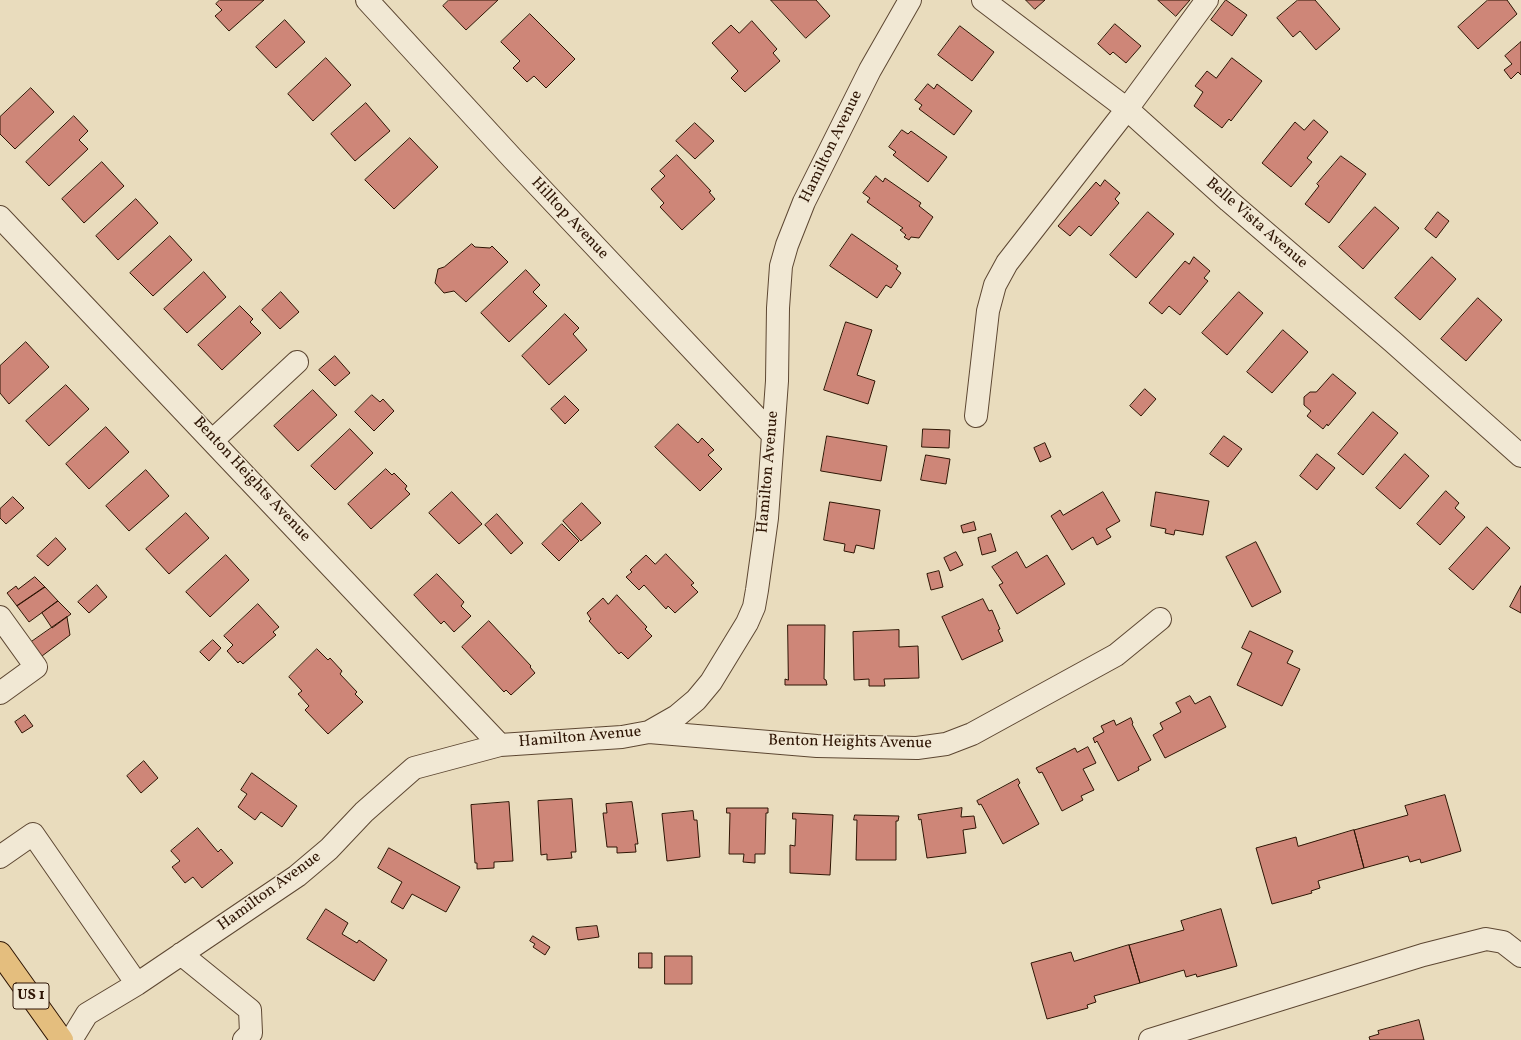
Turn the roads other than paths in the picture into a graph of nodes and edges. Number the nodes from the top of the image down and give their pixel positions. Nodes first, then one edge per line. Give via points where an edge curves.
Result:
1 (367, 0) edge
2 (910, 0) edge
3 (983, 0) edge
4 (1208, 0) edge
5 (1127, 109) junction
6 (0, 217) edge
7 (296, 362) dead end
8 (976, 416) dead end
9 (773, 435) junction
10 (213, 440) junction
11 (1521, 456) edge
12 (0, 617) edge
13 (1160, 619) dead end
14 (0, 693) edge
15 (649, 732) junction
16 (500, 745) junction
17 (0, 857) edge
18 (0, 953) edge
19 (181, 954) junction
20 (1521, 956) edge
21 (136, 984) junction
22 (62, 1040) edge
23 (71, 1040) edge
24 (244, 1040) edge
25 (1150, 1040) edge

1 - 9 street, Hilltop Avenue via 518,165
2 - 9 street, Hamilton Avenue via 870,70 804,202 787,244 781,266
3 - 5 street, Belle Vista Avenue
4 - 5 street
5 - 8 street via 1029,233 995,284 988,311
5 - 11 street, Belle Vista Avenue
6 - 10 street, Benton Heights Avenue
7 - 10 street
9 - 15 street, Hamilton Avenue via 767,518 754,607 711,682 696,700 677,716
10 - 16 street, Benton Heights Avenue
12 - 14 street via 36,668
13 - 15 street, Benton Heights Avenue via 1116,655 972,734 946,744 917,748 817,746
15 - 16 street, Hamilton Avenue via 622,737
16 - 19 street, Hamilton Avenue via 414,768 297,876
17 - 21 street via 33,834
18 - 22 main road, US 1
19 - 21 street, Hamilton Avenue
19 - 24 street via 250,1010 251,1033
20 - 25 street via 1503,942 1486,939 1423,955
21 - 23 street, Hamilton Avenue via 87,1014

